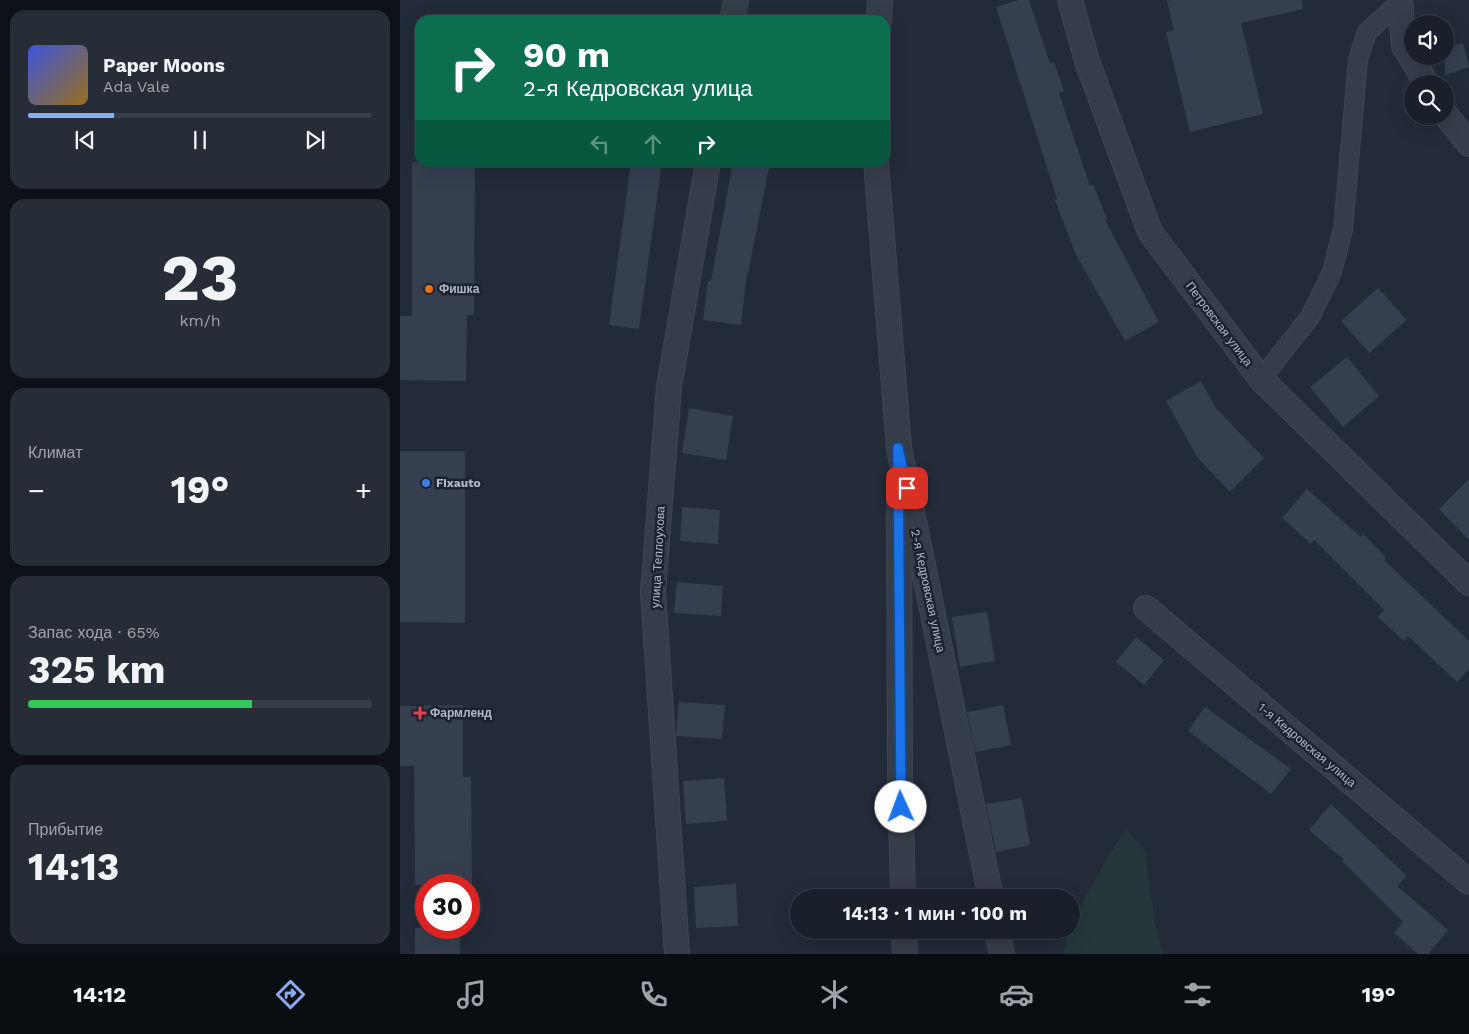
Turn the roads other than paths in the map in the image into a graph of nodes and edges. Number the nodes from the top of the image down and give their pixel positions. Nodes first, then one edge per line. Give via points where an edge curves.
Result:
1 (736, 0) edge
2 (880, 0) edge
3 (1070, 0) edge
4 (1400, 1) edge
5 (733, 15) edge
6 (879, 15) edge
7 (1422, 75) edge
8 (1454, 125) edge
9 (1469, 144) edge
10 (707, 167) edge
11 (876, 167) edge
12 (1261, 380) junction
13 (898, 448) junction
14 (1469, 583) edge
15 (1146, 608) dead end
16 (1469, 882) edge
17 (903, 889) edge
18 (989, 889) edge
19 (904, 939) edge
20 (999, 939) edge
21 (677, 954) edge
22 (905, 954) edge
23 (1002, 954) edge

1 - 5 street
2 - 6 street
3 - 12 street, Петровская улица via 1088,64 1150,232
4 - 7 street via 1404,46
4 - 12 street via 1367,32 1358,60 1343,229 1332,272 1310,317
8 - 9 street
10 - 21 street, улица Теплоухова via 669,387 653,592
11 - 13 street, 2-я Кедровская улица
12 - 14 street, Петровская улица
13 - 17 street
13 - 18 street, 2-я Кедровская улица
15 - 16 street, 1-я Кедровская улица
19 - 22 street
20 - 23 street

